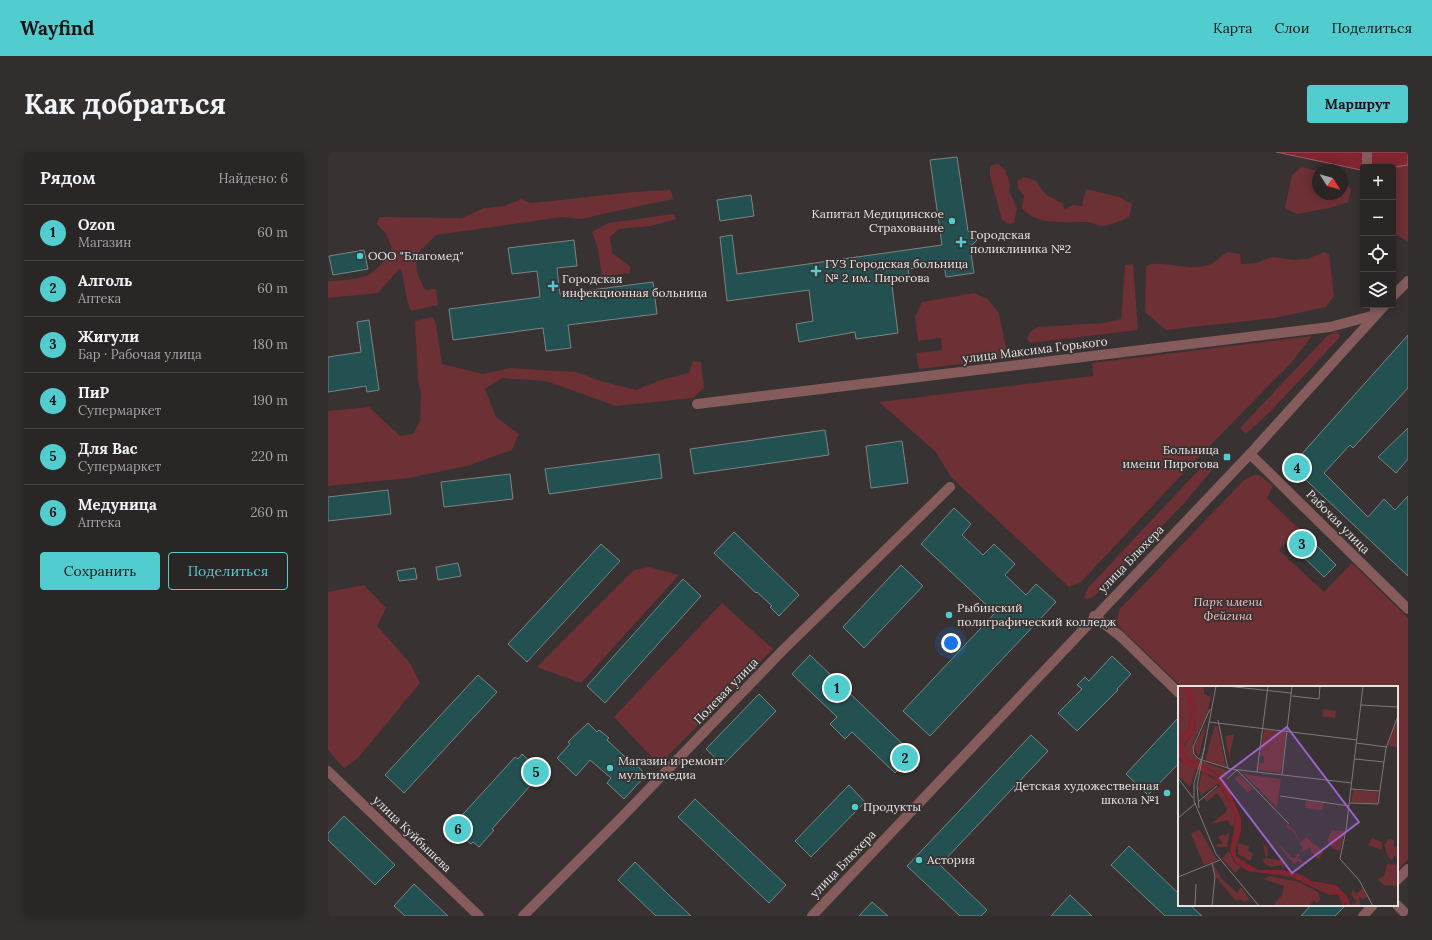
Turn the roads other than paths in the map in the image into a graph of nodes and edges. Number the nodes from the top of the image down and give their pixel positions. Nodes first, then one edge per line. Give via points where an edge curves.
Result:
1 (1367, 152) edge
2 (1368, 164) edge
3 (1408, 281) edge
4 (1396, 293) edge
5 (1375, 308) edge
6 (1382, 308) edge
7 (1375, 316) junction
8 (697, 404) dead end
9 (1250, 454) junction
10 (950, 487) dead end
11 (1408, 609) edge
12 (1094, 616) junction
13 (1178, 692) edge
14 (328, 771) edge
15 (1408, 869) edge
16 (1398, 879) edge
17 (1372, 906) edge
18 (1398, 906) edge
19 (479, 916) edge
20 (523, 916) edge
21 (812, 916) edge
22 (1363, 916) edge
23 (1408, 916) edge

1 - 2 street
3 - 4 street
5 - 7 street
6 - 7 street, улица Блюхера
7 - 8 street, улица Максима Горького via 1330,327 1280,334
7 - 9 street, улица Блюхера
9 - 11 street, Рабочая улица
9 - 12 street, улица Блюхера
10 - 20 street, Полевая улица via 784,650
12 - 13 street via 1120,636
12 - 21 street, улица Блюхера
14 - 19 street, улица Куйбышева
15 - 16 street
17 - 22 street
18 - 23 street

